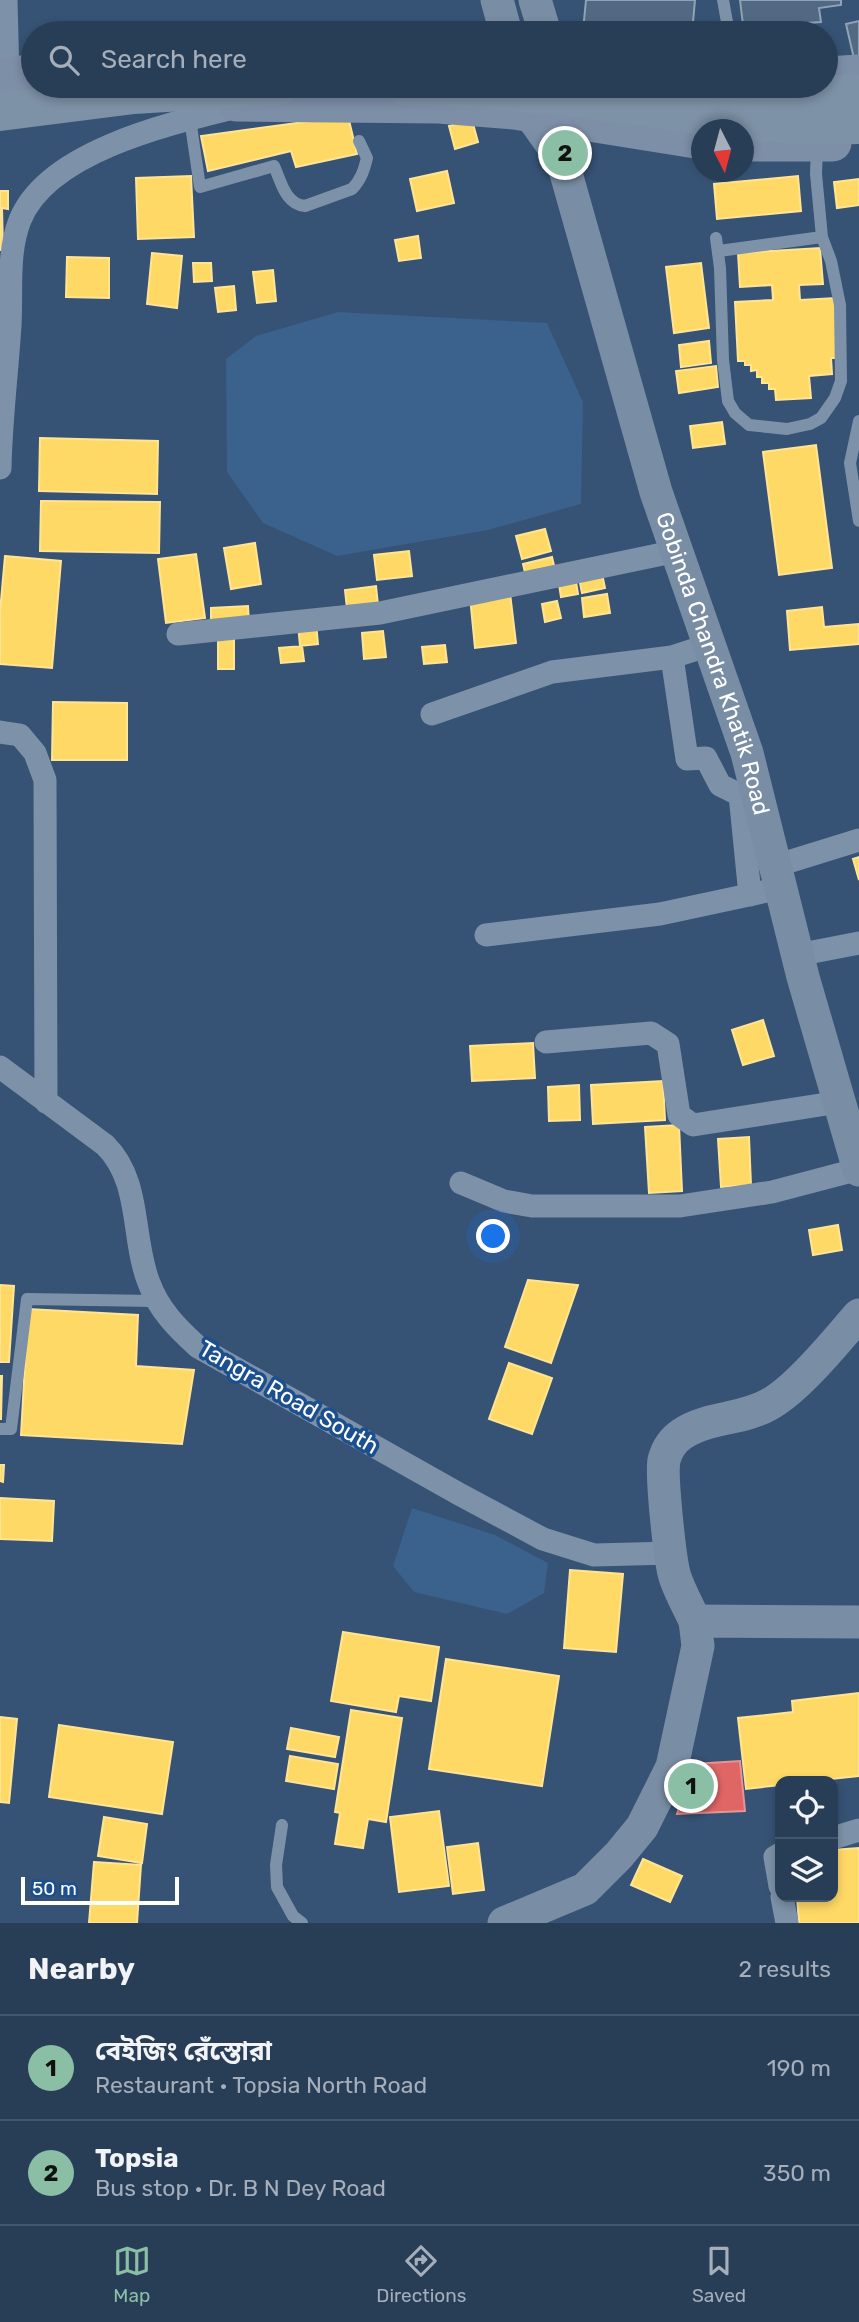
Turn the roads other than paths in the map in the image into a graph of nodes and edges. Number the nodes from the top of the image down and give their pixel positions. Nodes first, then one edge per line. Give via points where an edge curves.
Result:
1 (6, 0) edge
2 (497, 0) edge
3 (535, 0) edge
4 (723, 0) edge
5 (503, 21) edge
6 (541, 21) edge
7 (727, 21) edge
8 (859, 73) edge
9 (838, 74) edge
10 (12, 85) edge
11 (838, 94) edge
12 (859, 94) edge
13 (216, 98) edge
14 (255, 98) edge
15 (317, 98) edge
16 (565, 98) edge
17 (568, 98) edge
18 (526, 100) edge
19 (190, 118) junction
20 (571, 120) junction
21 (0, 125) edge
22 (859, 125) edge
23 (691, 139) edge
24 (359, 141) dead end
25 (754, 143) edge
26 (817, 143) junction
27 (859, 143) edge
28 (562, 159) junction
29 (822, 237) junction
30 (859, 421) edge
31 (0, 468) edge
32 (859, 521) edge
33 (677, 551) junction
34 (178, 634) dead end
35 (709, 645) junction
36 (672, 657) junction
37 (432, 714) dead end
38 (0, 732) edge
39 (859, 840) edge
40 (769, 883) junction
41 (486, 936) dead end
42 (859, 943) edge
43 (797, 955) junction
44 (546, 1042) dead end
45 (0, 1067) edge
46 (46, 1102) junction
47 (839, 1102) junction
48 (858, 1161) edge
49 (461, 1183) dead end
50 (156, 1301) junction
51 (859, 1315) edge
52 (0, 1429) edge
53 (672, 1553) junction
54 (695, 1621) junction
55 (859, 1622) edge
56 (282, 1825) dead end
57 (859, 1830) edge
58 (838, 1836) edge
59 (783, 1902) edge
60 (302, 1923) edge
61 (504, 1923) edge
62 (787, 1923) edge

1 - 10 street
2 - 5 main road
3 - 6 main road
4 - 7 lane
8 - 9 main road
11 - 12 highway
13 - 21 main road via 78,111
14 - 19 street
15 - 18 main road via 439,105
16 - 20 main road
17 - 22 highway, bridge via 696,117 783,125
18 - 20 main road
18 - 28 main road
19 - 24 lane via 200,187 274,166 290,201 305,206 356,186 368,158
19 - 31 street via 72,163 43,186 21,218 12,264
20 - 23 main road
20 - 28 main road
25 - 26 main road
26 - 27 main road
26 - 29 lane
28 - 33 main road, Gobinda Chandra Khatik Road via 656,492
29 - 29 lane via 840,305 841,381 835,398 821,418 800,427 749,425 728,401 718,245
30 - 32 lane via 850,463
33 - 34 street via 380,613
33 - 35 main road, Gobinda Chandra Khatik Road
35 - 36 street
35 - 40 main road, Gobinda Chandra Khatik Road via 747,753
36 - 37 street via 552,672
36 - 40 street via 687,759 706,758 720,785 740,795
38 - 46 street via 20,735 35,753 45,780
39 - 40 street
40 - 41 street via 660,914
40 - 43 main road, Gobinda Chandra Khatik Road
42 - 43 street
43 - 47 main road, Gobinda Chandra Khatik Road
44 - 47 street via 650,1032 668,1044 679,1115 693,1125
45 - 46 street, Tangra Road South
46 - 50 street, Tangra Road South via 117,1157 126,1175
47 - 48 main road, Gobinda Chandra Khatik Road
48 - 49 street via 772,1192 680,1206 532,1206 504,1201
50 - 52 lane via 27,1299 12,1429
50 - 53 street, Tangra Road South via 170,1322 198,1347 543,1539 594,1555
51 - 53 main road via 784,1395 739,1417 699,1425 668,1447 664,1478
53 - 54 main road via 674,1575
54 - 55 main road
54 - 61 main road via 698,1646 672,1767 642,1827 585,1889
56 - 60 lane via 277,1887
57 - 58 street
59 - 62 street

